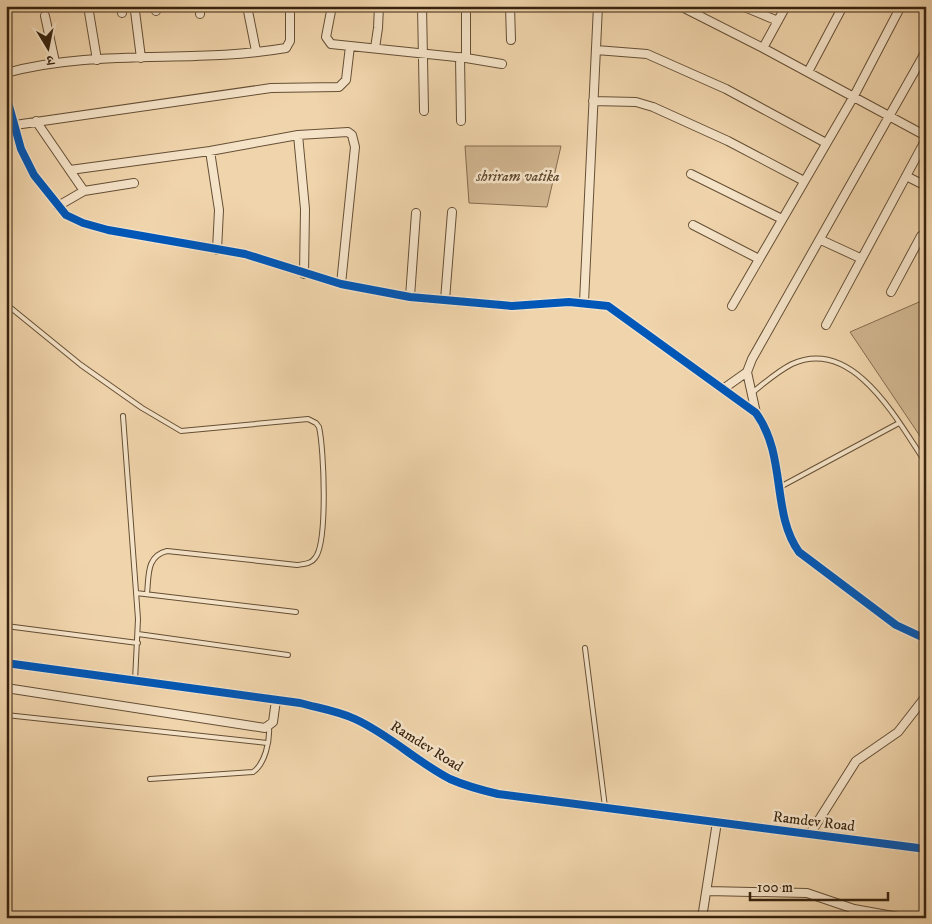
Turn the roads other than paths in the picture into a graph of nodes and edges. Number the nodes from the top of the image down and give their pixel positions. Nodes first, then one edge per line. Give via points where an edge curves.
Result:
1 (247, 6) edge
2 (290, 6) edge
3 (332, 6) edge
4 (379, 6) edge
5 (422, 6) edge
6 (466, 6) edge
7 (510, 6) edge
8 (598, 6) edge
9 (680, 6) edge
10 (742, 6) edge
11 (786, 6) edge
12 (843, 6) edge
13 (901, 6) edge
14 (135, 11) dead end
15 (89, 12) dead end
16 (45, 16) dead end
17 (778, 21) junction
18 (511, 40) dead end
19 (350, 46) junction
20 (375, 48) junction
21 (763, 48) junction
22 (256, 50) junction
23 (596, 50) junction
24 (926, 51) edge
25 (424, 54) junction
26 (141, 58) junction
27 (463, 58) junction
28 (97, 60) junction
29 (55, 62) junction
30 (502, 64) dead end
31 (808, 72) junction
32 (6, 73) edge
33 (6, 95) edge
34 (854, 96) junction
35 (593, 101) junction
36 (424, 111) dead end
37 (890, 116) junction
38 (461, 121) dead end
39 (36, 122) junction
40 (14, 125) junction
41 (298, 136) junction
42 (926, 138) edge
43 (826, 143) junction
44 (210, 151) junction
45 (70, 170) junction
46 (691, 174) dead end
47 (906, 176) junction
48 (804, 181) junction
49 (134, 183) dead end
50 (926, 186) edge
51 (84, 190) junction
52 (58, 206) junction
53 (452, 212) dead end
54 (416, 213) dead end
55 (782, 219) junction
56 (693, 226) dead end
57 (926, 234) edge
58 (821, 240) junction
59 (217, 250) junction
60 (860, 258) junction
61 (759, 259) junction
62 (304, 274) junction
63 (341, 284) junction
64 (891, 292) dead end
65 (410, 297) junction
66 (445, 300) junction
67 (584, 302) junction
68 (6, 304) edge
69 (732, 306) dead end
70 (826, 325) dead end
71 (747, 372) junction
72 (723, 389) junction
73 (752, 393) junction
74 (756, 413) junction
75 (123, 416) dead end
76 (899, 423) junction
77 (926, 464) edge
78 (780, 487) junction
79 (136, 593) junction
80 (146, 594) junction
81 (296, 612) dead end
82 (6, 626) edge
83 (138, 634) junction
84 (926, 639) edge
85 (138, 643) junction
86 (585, 648) dead end
87 (288, 655) dead end
88 (6, 663) edge
89 (135, 682) junction
90 (6, 688) edge
91 (926, 696) edge
92 (276, 700) junction
93 (6, 715) edge
94 (271, 724) junction
95 (268, 742) junction
96 (150, 779) dead end
97 (605, 808) junction
98 (717, 822) junction
99 (810, 834) junction
100 (926, 849) edge
101 (707, 891) junction
102 (211, 918) edge
103 (221, 918) edge
104 (702, 918) edge
105 (904, 918) edge

1 - 22 street
2 - 22 street via 289,45 280,49
3 - 19 street via 327,40 331,44
4 - 20 street
5 - 25 street
6 - 27 street
7 - 18 street
8 - 23 street
9 - 21 street
10 - 17 street
11 - 17 street
12 - 31 street
13 - 34 street
14 - 26 street
15 - 28 street
16 - 29 street
17 - 21 street
19 - 20 street
19 - 39 street via 346,80 339,86 271,88
20 - 25 street
21 - 31 street
22 - 26 street
23 - 35 street
23 - 43 street via 647,54 726,90
24 - 37 street
25 - 27 street
25 - 36 street
26 - 28 street
27 - 30 street
27 - 38 street
28 - 29 street
29 - 32 street
31 - 34 street
33 - 40 street
34 - 37 street
34 - 43 street
35 - 48 street via 636,102 653,107
35 - 67 street
37 - 42 street
37 - 58 street
39 - 40 street
39 - 45 street
40 - 52 street via 34,175
41 - 44 street
41 - 62 street via 305,209
41 - 63 street via 348,132 354,139
42 - 47 street
43 - 48 street
44 - 45 street
44 - 59 street via 219,210
45 - 51 street
46 - 55 street
47 - 50 street
47 - 60 street
48 - 55 street
49 - 51 street
51 - 52 street
52 - 59 street via 66,215 108,230
53 - 66 street
54 - 65 street
55 - 61 street
56 - 61 street
57 - 64 street via 921,236
58 - 60 street
58 - 71 street via 757,348
59 - 62 street via 245,254
60 - 70 street
61 - 69 street
62 - 63 street
63 - 65 street
65 - 66 street
66 - 67 street via 512,306
67 - 72 street via 608,306
68 - 80 lane via 81,365 181,432 308,420 319,427 324,514 322,540 311,562 297,565 167,551 150,562
71 - 72 street
71 - 73 street
72 - 74 street
73 - 74 street
73 - 76 lane via 793,364 812,358 840,362 866,381
74 - 78 street via 774,447
75 - 79 lane
76 - 77 lane
76 - 78 lane
78 - 84 street via 789,538 799,552 896,624
79 - 80 lane
79 - 83 lane
80 - 81 lane
82 - 85 lane
83 - 85 lane
83 - 87 lane
85 - 89 lane
86 - 97 lane
88 - 89 street, Ramdev Road
89 - 92 street, Ramdev Road
90 - 94 street
91 - 99 street via 898,732 856,761
92 - 94 street
92 - 97 street, Ramdev Road via 300,703 355,719 449,778 474,789
93 - 95 lane
94 - 95 lane
95 - 96 lane via 261,764 253,772
97 - 98 street, Ramdev Road
98 - 99 street, Ramdev Road
98 - 101 street
99 - 100 street, Ramdev Road
101 - 104 street
101 - 105 street via 807,893 854,909
102 - 103 lane

